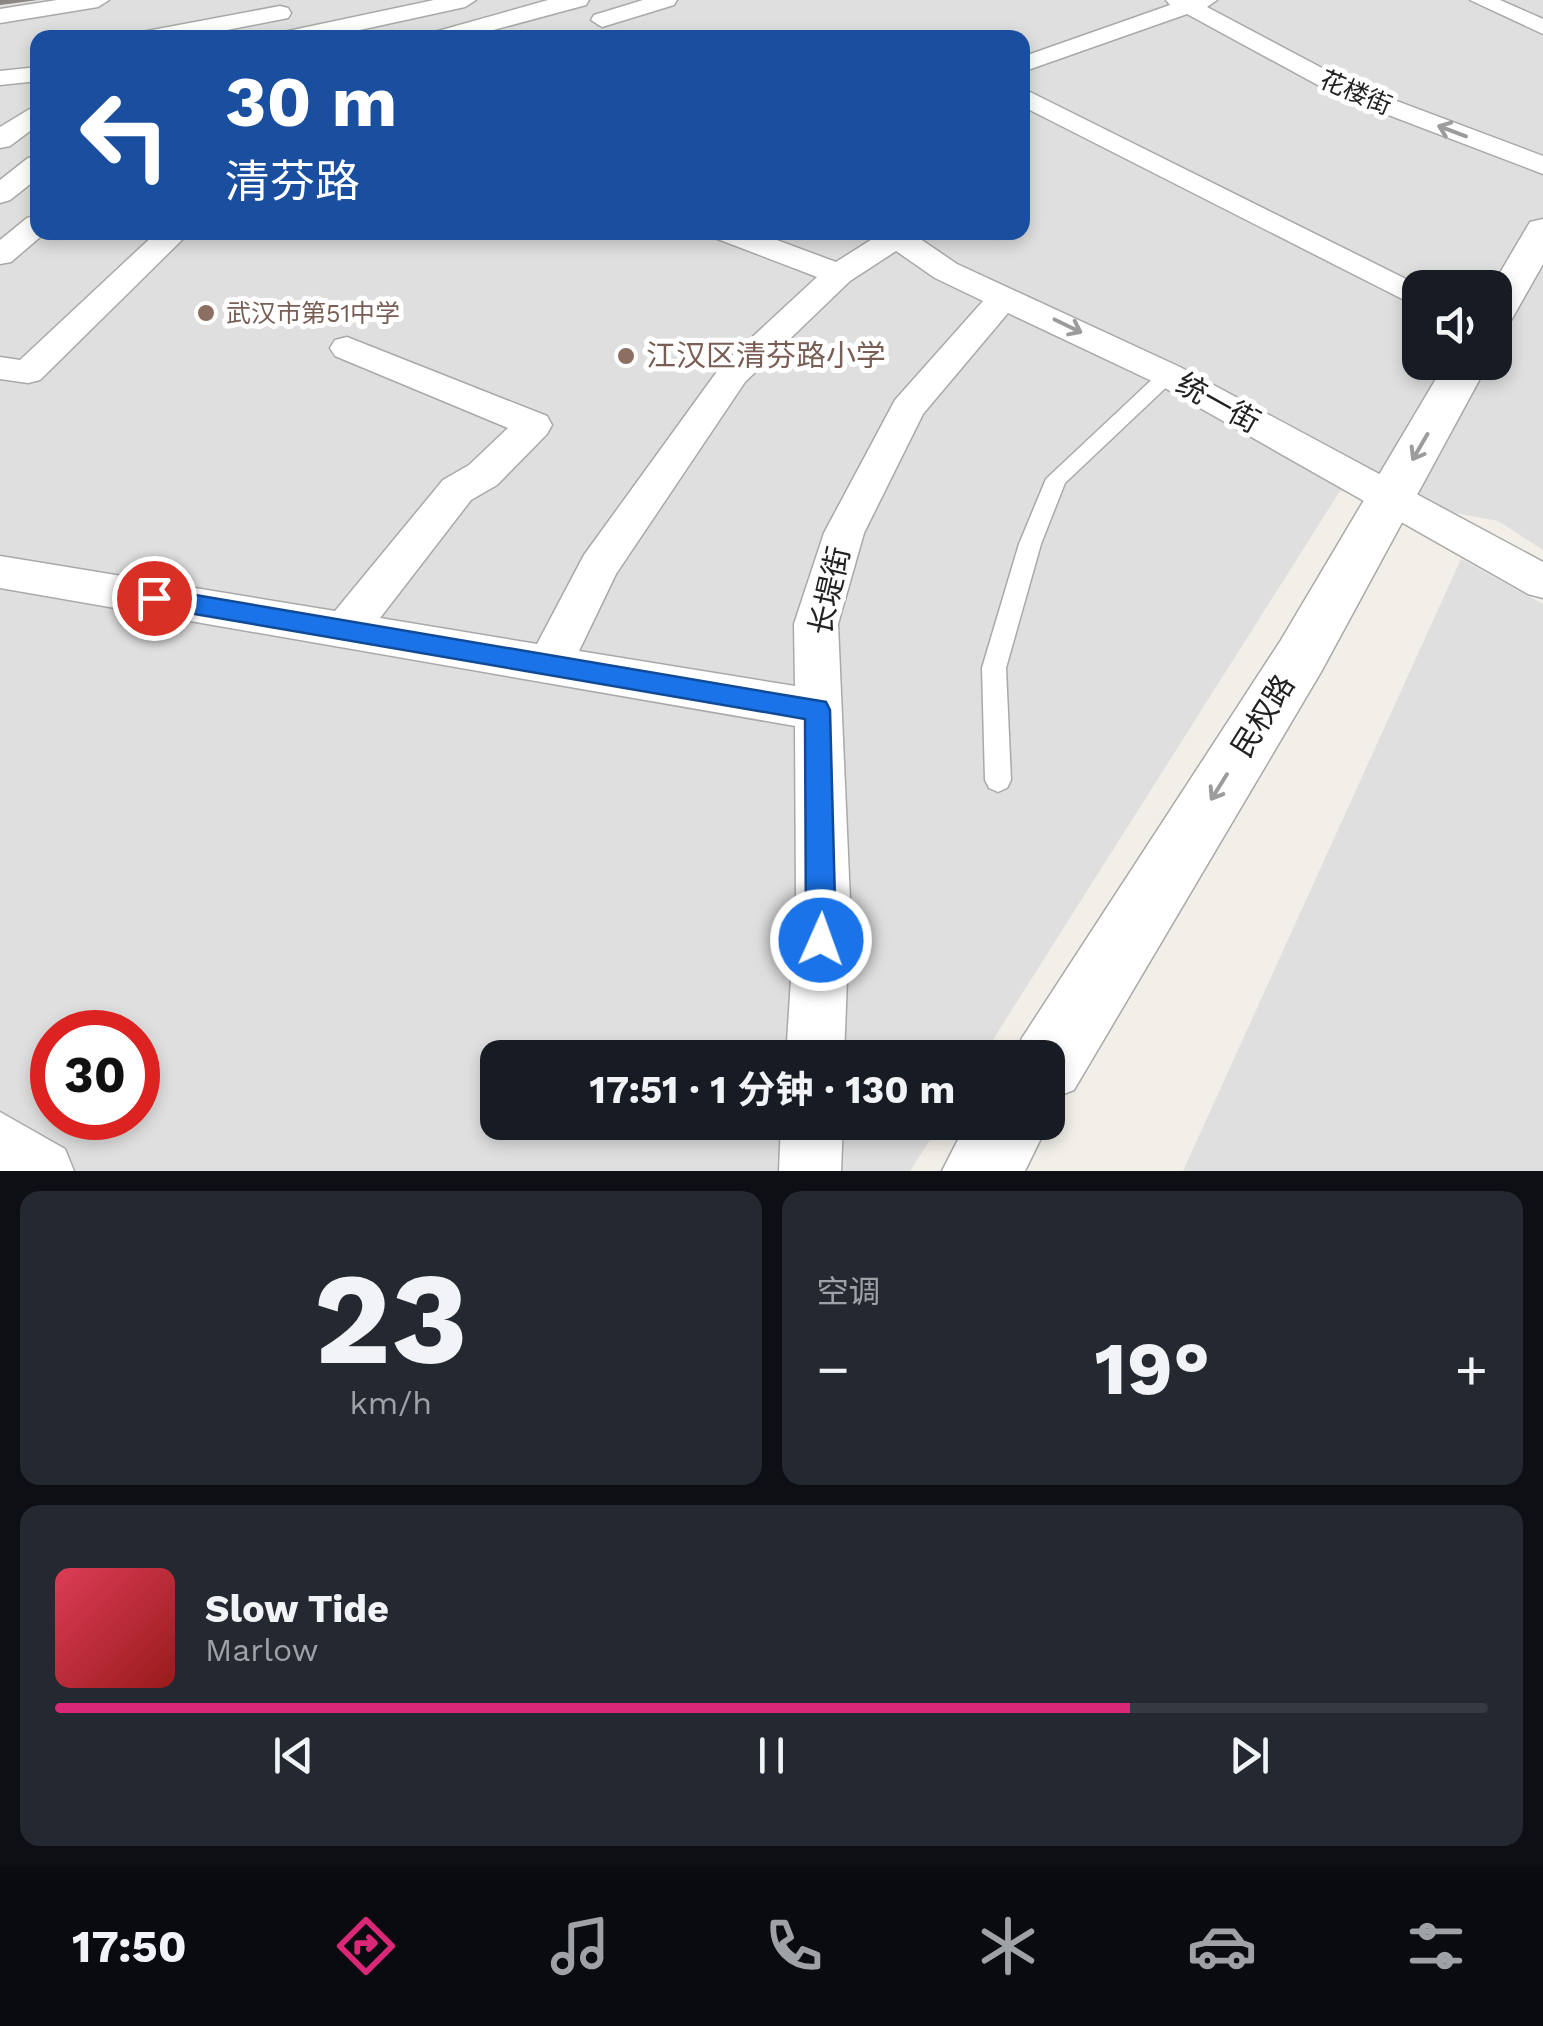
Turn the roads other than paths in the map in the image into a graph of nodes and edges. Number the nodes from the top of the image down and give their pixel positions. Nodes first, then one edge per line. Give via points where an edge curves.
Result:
1 (98, 0) edge
2 (465, 0) edge
3 (580, 0) edge
4 (662, 0) edge
5 (1481, 0) edge
6 (1190, 2) edge
7 (280, 12) dead end
8 (0, 16) edge
9 (602, 20) junction
10 (1543, 27) edge
11 (188, 30) edge
12 (349, 30) edge
13 (463, 30) edge
14 (613, 30) edge
15 (1030, 62) edge
16 (30, 75) edge
17 (30, 76) edge
18 (0, 78) edge
19 (0, 94) edge
20 (1030, 100) edge
21 (30, 118) edge
22 (0, 140) edge
23 (1543, 166) edge
24 (30, 170) edge
25 (0, 194) edge
26 (1543, 230) edge
27 (30, 231) edge
28 (167, 240) edge
29 (748, 240) edge
30 (885, 240) edge
31 (900, 240) edge
32 (0, 255) edge
33 (839, 274) junction
34 (1512, 284) edge
35 (1402, 289) edge
36 (1005, 296) junction
37 (347, 348) dead end
38 (0, 368) edge
39 (1168, 375) junction
40 (1458, 380) edge
41 (1390, 500) junction
42 (0, 572) edge
43 (1543, 582) edge
44 (346, 630) junction
45 (549, 664) junction
46 (818, 710) junction
47 (998, 780) dead end
48 (817, 1040) edge
49 (1063, 1040) edge
50 (811, 1140) edge
51 (1000, 1140) edge
52 (0, 1142) edge
53 (44, 1171) edge
54 (810, 1171) edge
55 (981, 1171) edge

1 - 8 street
2 - 12 street
3 - 9 street
3 - 13 street
4 - 9 street
5 - 10 street
6 - 15 street
23 -> 6 street, 花楼街 via 1346,90
7 - 11 street
9 - 14 street
16 - 18 street
17 - 19 street
20 - 35 street
21 - 22 street
24 - 25 street
26 - 34 street
27 - 32 street
28 - 38 street via 28,372
29 - 33 street
30 - 33 street
31 - 36 street, 统一街 via 946,271
33 - 45 street via 732,374 599,566
36 -> 39 street, 统一街
36 - 46 street, 长堤街 via 908,409 844,533 816,624
37 - 44 street via 534,425 483,476 458,490
39 - 41 street, 统一街
39 - 47 lane via 1056,479 994,668
40 -> 41 street, 民权路
41 - 43 street, 统一街
41 -> 49 street, 民权路
42 - 44 street
44 - 45 street
45 - 46 street
46 - 48 street, 长堤街 via 823,900
50 - 54 street
51 - 55 street
52 - 53 street

